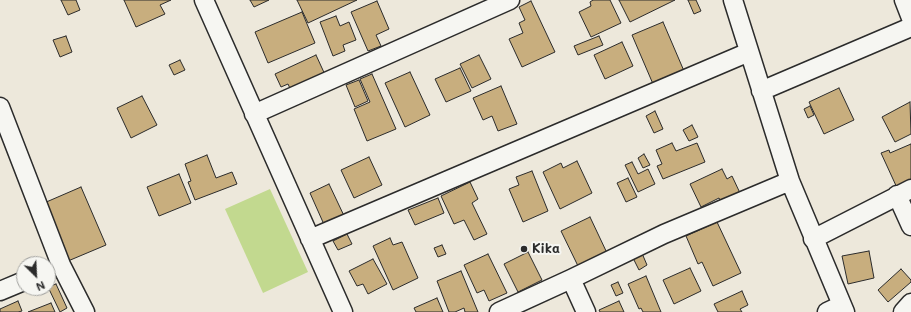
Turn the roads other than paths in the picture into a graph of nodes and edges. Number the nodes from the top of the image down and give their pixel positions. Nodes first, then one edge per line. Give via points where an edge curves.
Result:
1 (204, 0) edge
2 (510, 0) edge
3 (733, 0) edge
4 (904, 0) edge
5 (911, 18) edge
6 (911, 27) edge
7 (749, 52) junction
8 (761, 91) junction
9 (0, 108) edge
10 (254, 114) junction
11 (790, 181) junction
12 (904, 192) edge
13 (911, 226) edge
14 (310, 239) junction
15 (813, 239) junction
16 (51, 256) edge
17 (56, 270) edge
18 (571, 279) junction
19 (16, 284) edge
20 (0, 291) edge
21 (911, 302) edge
22 (838, 310) edge
23 (84, 312) edge
24 (343, 312) edge
25 (499, 312) edge
26 (586, 312) edge
27 (903, 312) edge

1 - 10 street
2 - 10 street
3 - 7 street
4 - 5 street
6 - 8 street
7 - 8 street
7 - 14 street
8 - 11 street
9 - 16 street
10 - 14 street
11 - 15 street
11 - 18 street via 664,234
12 - 13 street
12 - 15 street
14 - 24 street
15 - 22 street
17 - 23 street
18 - 25 street
18 - 26 street
19 - 20 street
21 - 27 street

